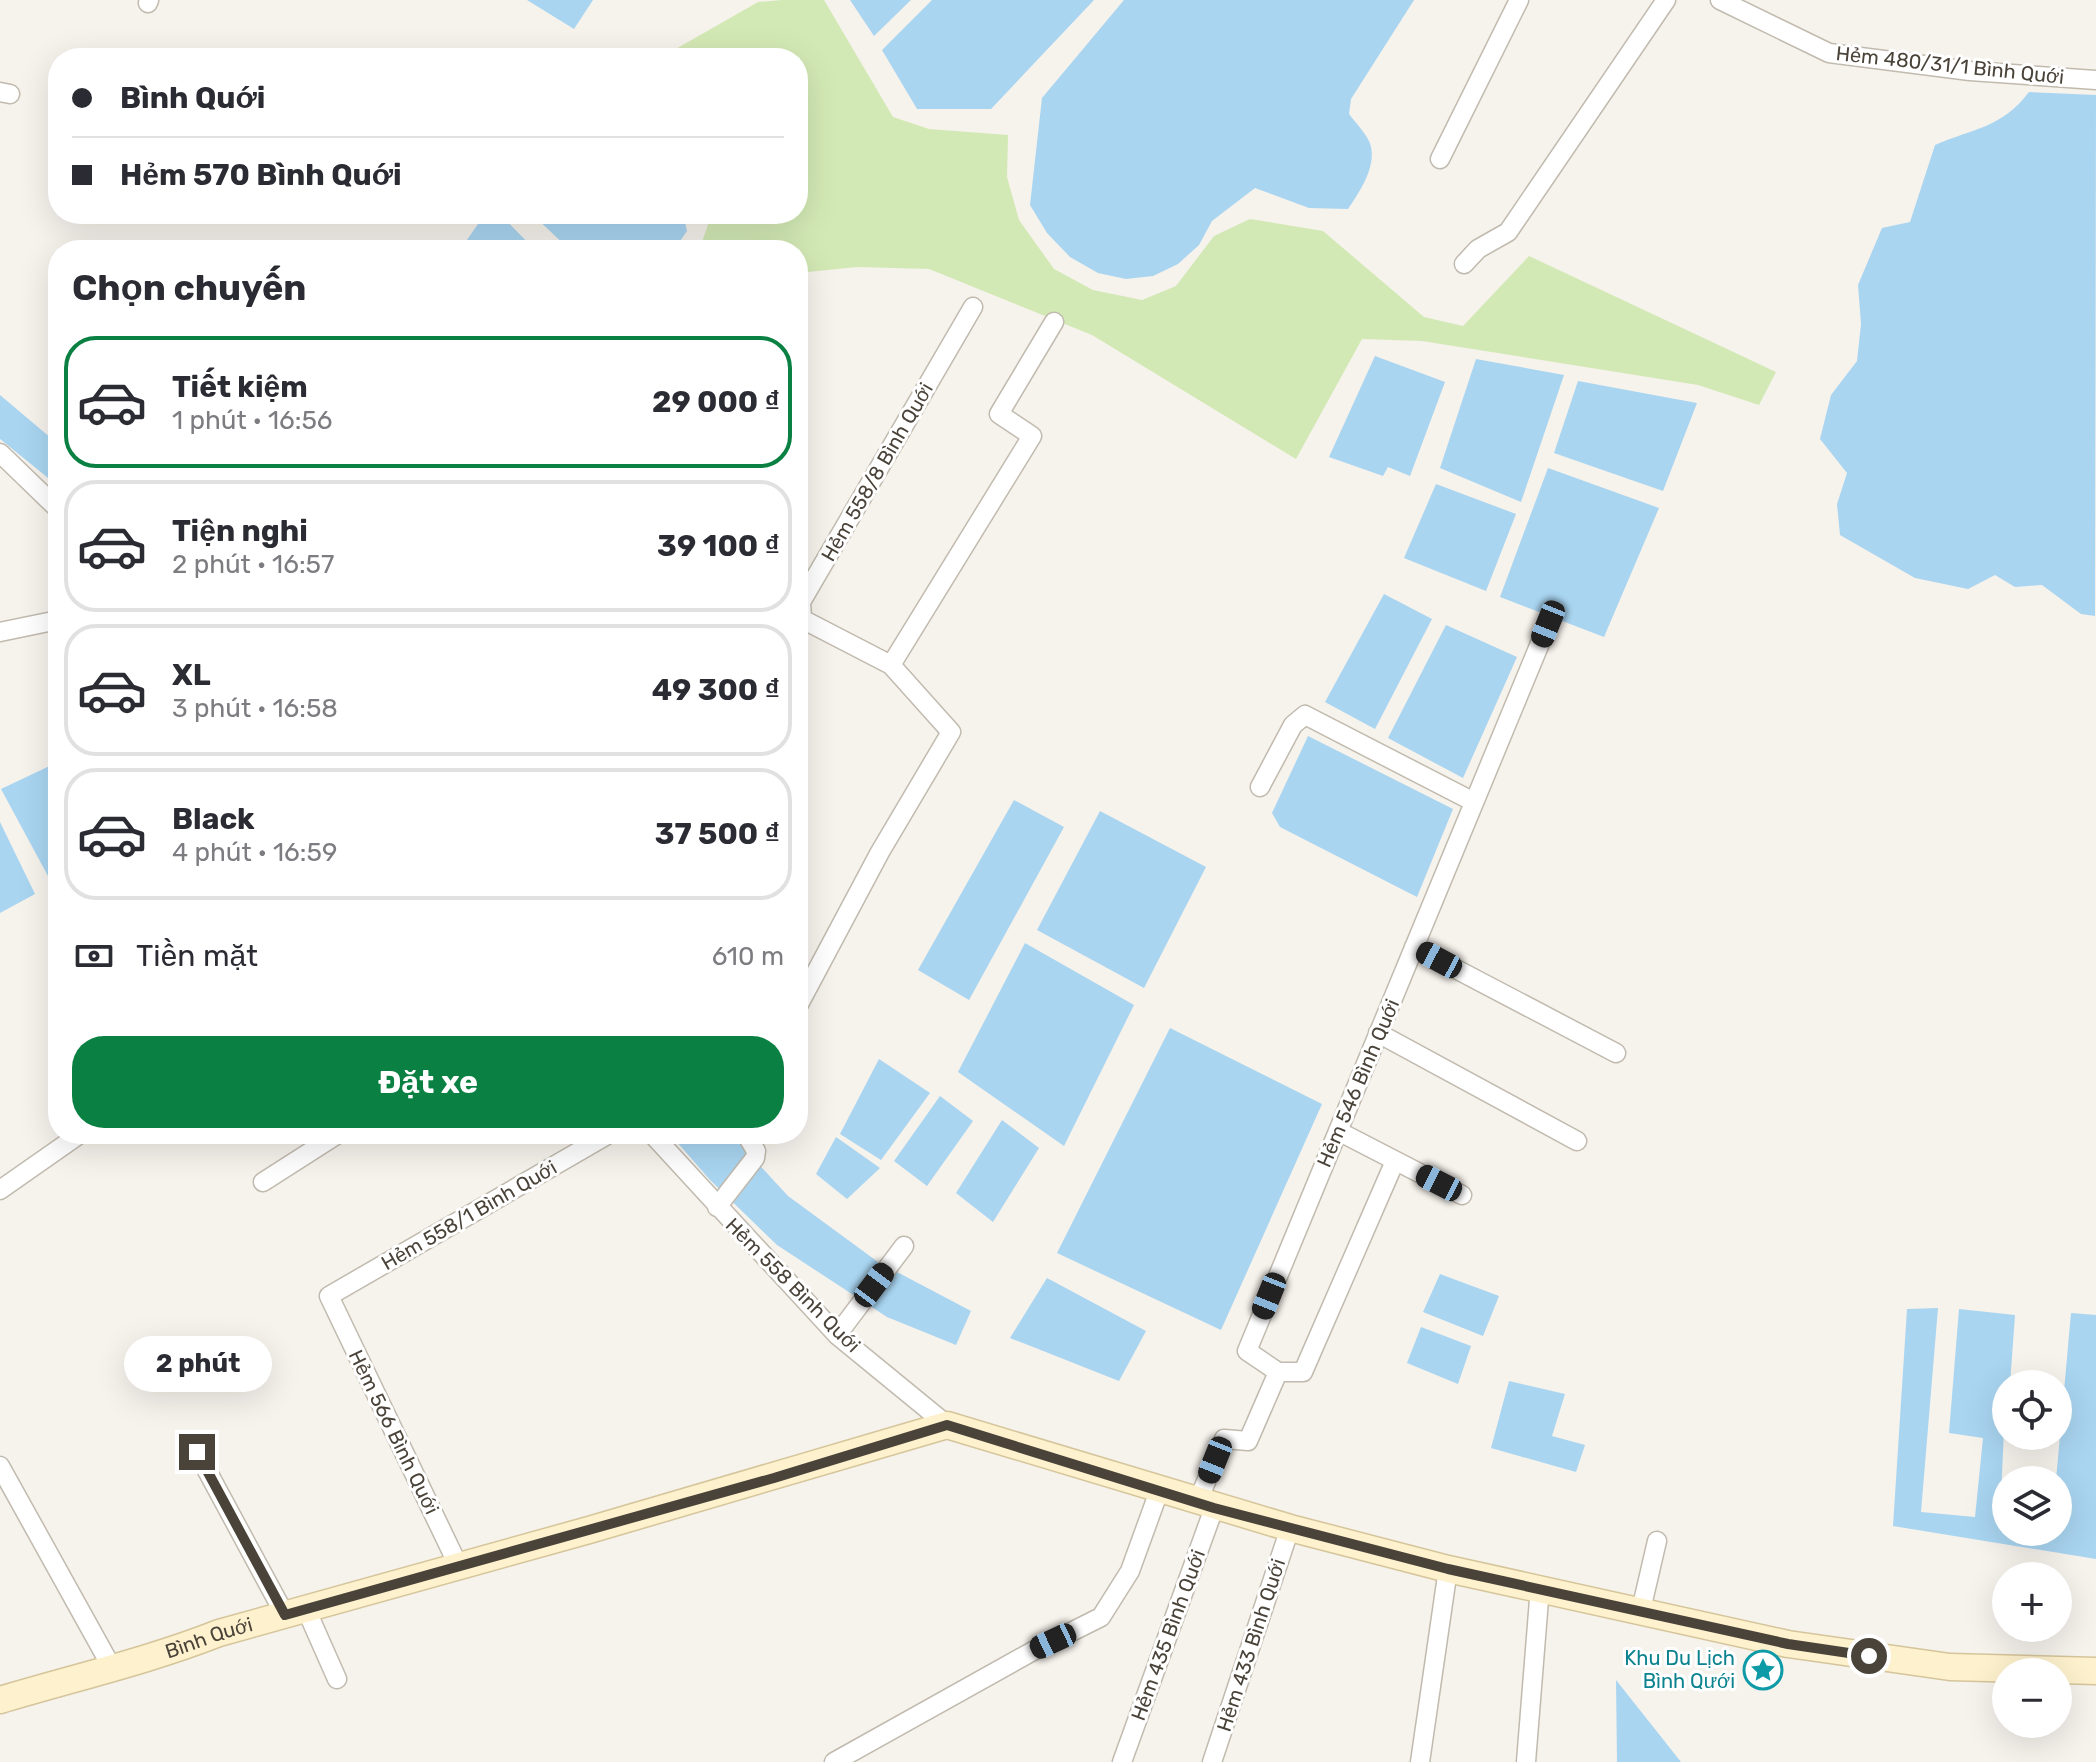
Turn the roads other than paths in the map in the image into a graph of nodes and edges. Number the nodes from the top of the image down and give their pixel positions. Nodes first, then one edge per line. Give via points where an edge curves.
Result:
1 (1519, 0) edge
2 (1666, 0) edge
3 (1720, 0) edge
4 (2096, 80) edge
5 (1440, 159) dead end
6 (1464, 264) dead end
7 (973, 307) dead end
8 (1054, 322) dead end
9 (0, 453) edge
10 (48, 499) edge
11 (808, 590) edge
12 (48, 622) edge
13 (808, 622) edge
14 (1548, 624) dead end
15 (0, 632) edge
16 (891, 665) junction
17 (1260, 787) dead end
18 (1474, 802) junction
19 (1414, 947) junction
20 (808, 987) edge
21 (1378, 1033) junction
22 (1616, 1053) dead end
23 (1338, 1131) junction
24 (1577, 1141) dead end
25 (66, 1144) edge
26 (322, 1144) edge
27 (592, 1144) edge
28 (664, 1144) edge
29 (752, 1144) edge
30 (1395, 1161) junction
31 (263, 1182) dead end
32 (0, 1190) edge
33 (1462, 1195) dead end
34 (720, 1204) junction
35 (904, 1246) dead end
36 (329, 1296) joint
37 (837, 1335) junction
38 (1278, 1372) junction
39 (947, 1425) junction
40 (197, 1452) dead end
41 (0, 1466) edge
42 (1159, 1491) junction
43 (1206, 1505) junction
44 (1290, 1528) junction
45 (1657, 1541) dead end
46 (459, 1567) junction
47 (1448, 1569) junction
48 (1540, 1587) junction
49 (1641, 1610) junction
50 (296, 1612) junction
51 (111, 1666) junction
52 (2096, 1671) edge
53 (337, 1679) dead end
54 (0, 1700) edge
55 (834, 1762) edge
56 (1122, 1762) edge
57 (1212, 1762) edge
58 (1420, 1762) edge
59 (1526, 1762) edge

1 - 5 street
2 - 6 street via 1508,232
3 - 4 street, Hẻm 480/31/1 Bình Quới via 1829,53
7 - 11 street, Hẻm 558/8 Bình Quới
8 - 16 street via 999,414 1032,436
9 - 10 street
12 - 15 street
13 - 16 street, Hẻm 558/8 Bình Quới
14 - 18 street, Hẻm 546 Bình Quới
16 - 20 street, Hẻm 558/8 Bình Quới via 951,732
17 - 18 street via 1293,725 1305,715
18 - 19 street, Hẻm 546 Bình Quới
19 - 21 street, Hẻm 546 Bình Quới
19 - 22 street
21 - 23 street, Hẻm 546 Bình Quới
21 - 24 street
23 - 30 street
23 - 38 street, Hẻm 546 Bình Quới via 1247,1351
25 - 32 street
26 - 31 street
27 - 36 street, Hẻm 558/1 Bình Quới
28 - 34 street, Hẻm 558 Bình Quới
29 - 34 street via 756,1151 750,1166
30 - 33 street
30 - 38 street via 1303,1372
34 - 37 street, Hẻm 558 Bình Quới
35 - 37 street
36 - 46 street, Hẻm 566 Bình Quới
37 - 39 street, Hẻm 558 Bình Quới
38 - 43 street via 1248,1441 1224,1439
39 - 42 main road
39 - 46 main road, Bình Quới
40 - 50 street
41 - 51 street
42 - 43 main road
42 - 55 street via 1130,1571 1101,1617
43 - 44 main road
43 - 56 street, Hẻm 435 Bình Quới
44 - 47 main road
44 - 57 street, Hẻm 433 Bình Quới
45 - 49 street
46 - 50 main road, Bình Quới
47 - 48 main road
47 - 58 street
48 - 49 main road
48 - 59 street
49 - 52 main road via 1788,1644 1950,1667
50 - 51 main road, Bình Quới via 167,1654
50 - 53 street
51 - 54 main road, Bình Quới

